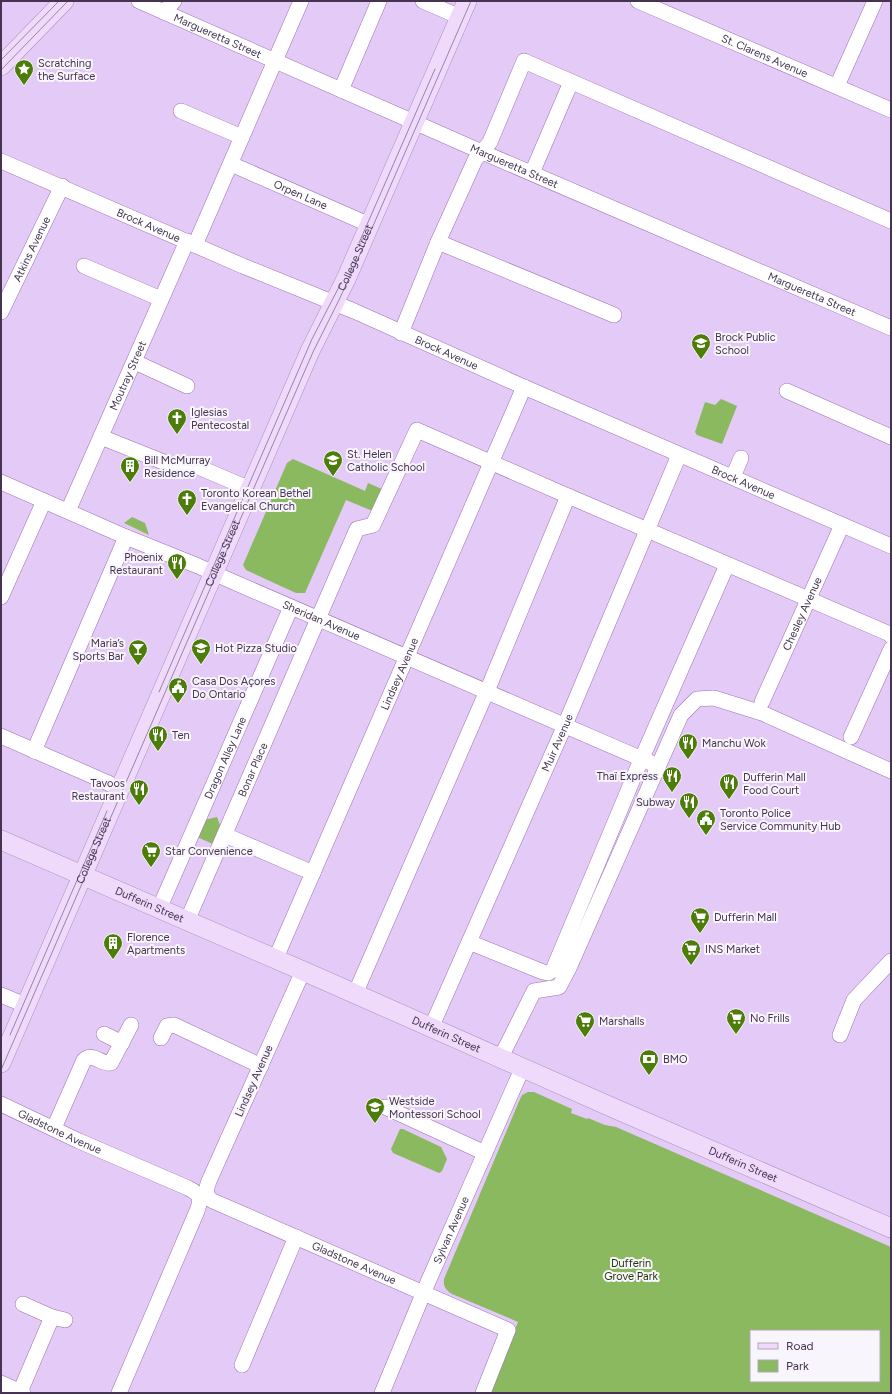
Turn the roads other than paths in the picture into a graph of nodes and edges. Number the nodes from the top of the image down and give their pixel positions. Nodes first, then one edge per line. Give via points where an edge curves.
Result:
1 (64, 1) edge
2 (139, 1) edge
3 (174, 1) edge
4 (301, 1) edge
5 (380, 1) edge
6 (423, 1) edge
7 (638, 1) edge
8 (875, 1) edge
9 (464, 9) edge
10 (164, 12) junction
11 (274, 61) junction
12 (1, 66) edge
13 (572, 82) junction
14 (837, 86) junction
15 (340, 90) junction
16 (891, 110) edge
17 (181, 111) dead end
18 (415, 122) junction
19 (242, 137) junction
20 (482, 152) junction
21 (1, 161) edge
22 (231, 164) junction
23 (532, 173) junction
24 (62, 186) junction
25 (891, 221) edge
26 (370, 225) junction
27 (438, 242) junction
28 (191, 243) junction
29 (84, 266) dead end
30 (162, 300) junction
31 (334, 304) junction
32 (1, 312) edge
33 (614, 315) dead end
34 (891, 328) edge
35 (401, 333) junction
36 (135, 362) junction
37 (187, 386) dead end
38 (524, 387) junction
39 (788, 391) dead end
40 (891, 436) edge
41 (101, 437) junction
42 (680, 455) junction
43 (741, 458) dead end
44 (491, 462) junction
45 (733, 477) junction
46 (1, 482) edge
47 (250, 489) junction
48 (568, 496) junction
49 (44, 501) junction
50 (68, 511) junction
51 (842, 525) junction
52 (647, 530) junction
53 (126, 537) junction
54 (891, 546) edge
55 (727, 565) junction
56 (213, 574) junction
57 (1, 597) edge
58 (808, 600) junction
59 (291, 607) junction
60 (318, 618) junction
61 (891, 636) edge
62 (891, 649) edge
63 (407, 657) junction
64 (487, 691) junction
65 (762, 702) dead end
66 (662, 714) junction
67 (678, 722) junction
68 (565, 725) junction
69 (1, 736) edge
70 (851, 737) dead end
71 (34, 751) junction
72 (642, 758) junction
73 (658, 766) junction
74 (891, 772) edge
75 (120, 789) junction
76 (225, 835) junction
77 (1, 840) edge
78 (313, 873) junction
79 (82, 876) junction
80 (159, 909) junction
81 (187, 921) junction
82 (469, 942) junction
83 (275, 960) junction
84 (891, 961) edge
85 (303, 971) junction
86 (355, 994) junction
87 (1, 995) edge
88 (26, 1005) junction
89 (131, 1025) dead end
90 (431, 1028) junction
91 (104, 1034) dead end
92 (840, 1035) dead end
93 (162, 1038) dead end
94 (122, 1043) junction
95 (500, 1058) junction
96 (1, 1063) edge
97 (262, 1066) junction
98 (522, 1069) junction
99 (1, 1104) edge
100 (385, 1108) dead end
101 (54, 1128) junction
102 (485, 1153) junction
103 (203, 1196) junction
104 (891, 1228) edge
105 (296, 1237) junction
106 (423, 1293) junction
107 (23, 1304) dead end
108 (242, 1365) dead end
109 (1, 1383) edge
110 (22, 1392) edge
111 (119, 1393) edge
112 (382, 1393) edge
113 (483, 1393) edge

1 - 12 main road
2 - 10 street, Margueretta Street
3 - 10 street
4 - 11 street, Moutray Street
5 - 15 street
6 - 9 street
7 - 14 street, St. Clarens Avenue
8 - 14 street
9 - 18 main road, College Street
10 - 11 street, Margueretta Street
11 - 15 street, Margueretta Street
11 - 19 street, Moutray Street
13 - 20 street via 524,62 490,142
13 - 23 street
13 - 25 street
14 - 16 street, St. Clarens Avenue
15 - 18 street, Margueretta Street
17 - 19 street
18 - 20 street, Margueretta Street
18 - 26 main road, College Street
19 - 22 street, Moutray Street
20 - 23 street, Margueretta Street
20 - 27 street via 475,160
21 - 24 street, Brock Avenue
22 - 26 street, Orpen Lane
22 - 28 street, Moutray Street
23 - 34 street, Margueretta Street
24 - 28 street, Brock Avenue
24 - 32 street, Atkins Avenue
26 - 31 main road, College Street
27 - 33 street
27 - 35 street
28 - 30 street, Moutray Street
28 - 31 street, Brock Avenue
29 - 30 street
30 - 36 street, Moutray Street
31 - 35 street, Brock Avenue
31 - 47 main road, College Street via 310,350
35 - 38 street, Brock Avenue
36 - 37 street
36 - 41 street, Moutray Street
38 - 42 street, Brock Avenue
38 - 44 street, Lindsey Avenue
39 - 40 street
41 - 47 street via 176,467 196,466
41 - 50 street, Moutray Street
42 - 45 street, Brock Avenue
42 - 52 street, Muir Avenue
43 - 45 street
44 - 48 street
44 - 60 street, Bonar Place via 417,430 373,525 357,529
44 - 63 street, Lindsey Avenue
45 - 51 street, Brock Avenue
46 - 49 street, Sheridan Avenue
47 - 56 main road, College Street
48 - 52 street
48 - 64 street
49 - 50 street, Sheridan Avenue
49 - 57 street
50 - 53 street, Sheridan Avenue
51 - 54 street, Brock Avenue
51 - 58 street, Chesley Avenue
52 - 55 street
52 - 68 street, Muir Avenue
53 - 56 street, Sheridan Avenue
53 - 71 street
55 - 58 street
55 - 66 street
56 - 59 street, Sheridan Avenue
56 - 75 main road, College Street
58 - 61 street
58 - 65 street, Chesley Avenue
59 - 60 street, Sheridan Avenue
59 - 80 street, Dragon Alley Lane
60 - 63 street, Sheridan Avenue
60 - 76 street, Bonar Place
62 - 70 street
63 - 64 street, Sheridan Avenue
63 - 78 street, Lindsey Avenue
64 - 68 street, Sheridan Avenue
64 - 86 street
66 - 67 street
66 - 72 street
67 - 73 street
67 - 74 street via 681,715 697,699 714,698 762,713
68 - 72 street, Sheridan Avenue
68 - 82 street, Muir Avenue
69 - 71 street
71 - 75 street
72 - 73 street, Sheridan Avenue
72 - 82 street via 553,970 548,973 542,972
73 - 95 street via 560,987 534,991
75 - 79 main road, College Street
76 - 78 street
76 - 81 street, Bonar Place
77 - 79 main road, Dufferin Street
78 - 83 street, Lindsey Avenue
79 - 80 main road, Dufferin Street
79 - 88 main road, College Street
80 - 81 main road, Dufferin Street
81 - 83 main road, Dufferin Street
82 - 90 street, Muir Avenue
83 - 85 main road, Dufferin Street
84 - 92 street via 854,1000
85 - 86 main road, Dufferin Street
85 - 97 street, Lindsey Avenue
86 - 90 main road, Dufferin Street
87 - 88 street
88 - 96 main road, College Street
89 - 94 street
90 - 95 main road, Dufferin Street
91 - 94 street
93 - 97 street via 167,1026 174,1025
94 - 101 street via 111,1063 92,1056 84,1060
95 - 98 main road, Dufferin Street
97 - 103 street, Lindsey Avenue
98 - 102 street, Sylvan Avenue
98 - 104 main road, Dufferin Street
99 - 101 street, Gladstone Avenue
100 - 102 street
101 - 103 street, Gladstone Avenue via 195,1192 198,1196
102 - 106 street, Sylvan Avenue
103 - 105 street, Gladstone Avenue via 206,1194 211,1200
103 - 111 street, Lindsey Avenue
105 - 106 street, Gladstone Avenue
105 - 108 street
106 - 112 street, Sylvan Avenue
106 - 113 street, Gladstone Avenue via 508,1330
107 - 110 street via 59,1319
109 - 110 street

